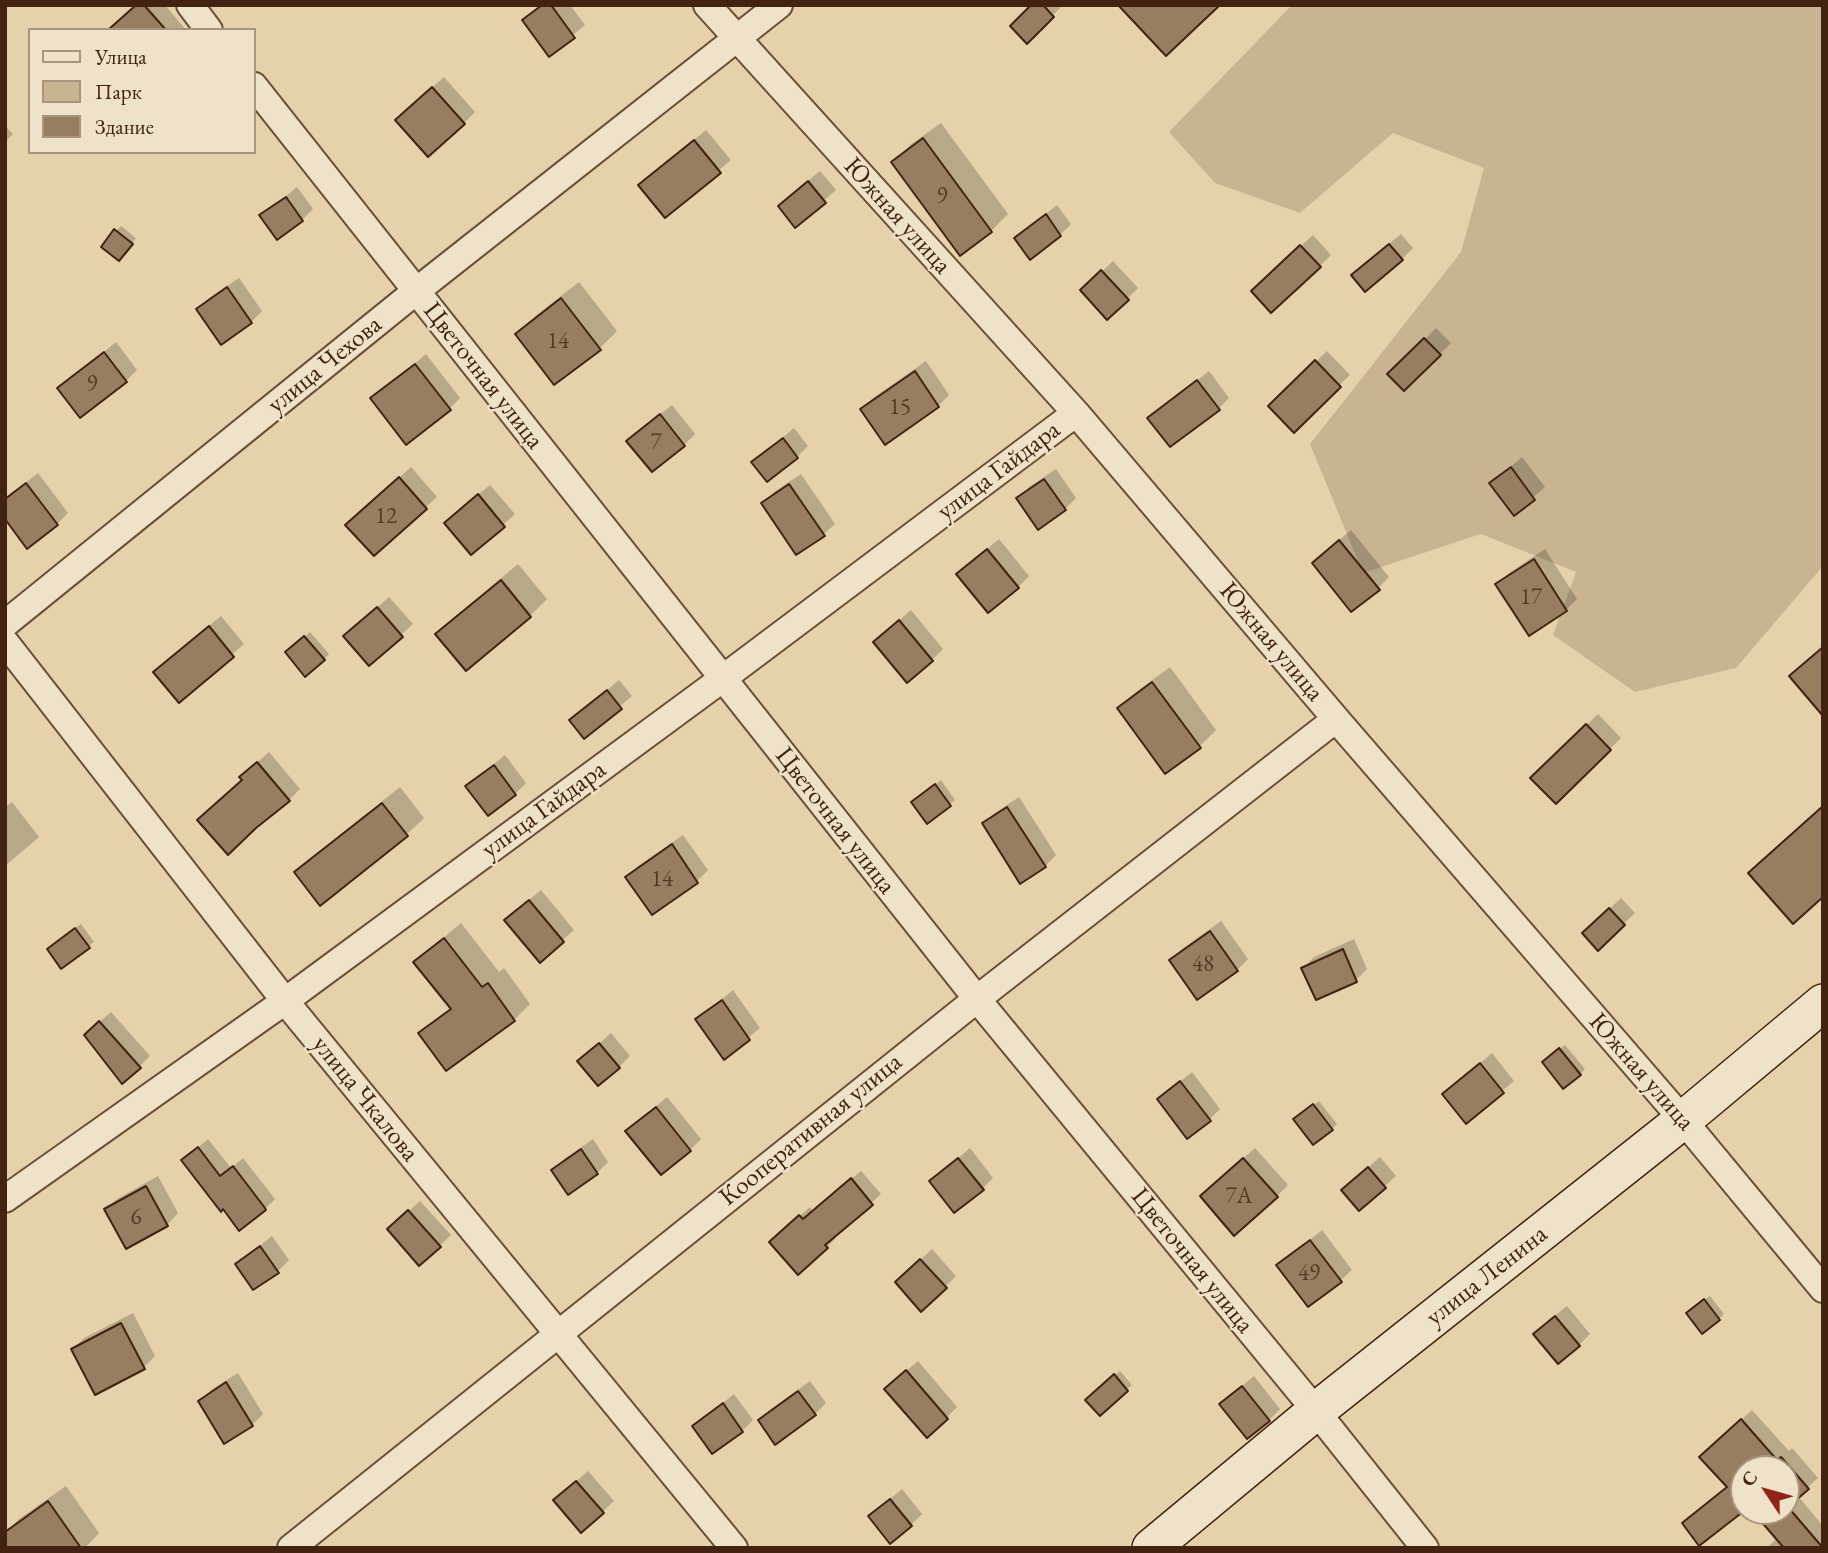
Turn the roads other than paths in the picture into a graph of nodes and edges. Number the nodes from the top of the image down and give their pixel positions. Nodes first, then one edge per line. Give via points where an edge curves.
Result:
1 (190, 5) edge
2 (707, 5) edge
3 (779, 5) edge
4 (207, 28) edge
5 (736, 39) junction
6 (256, 89) edge
7 (415, 292) junction
8 (1076, 413) junction
9 (5, 624) edge
10 (5, 642) edge
11 (722, 679) junction
12 (1336, 719) junction
13 (976, 999) junction
14 (285, 1001) junction
15 (1823, 1003) edge
16 (1683, 1120) junction
17 (5, 1199) edge
18 (1823, 1289) edge
19 (556, 1334) junction
20 (1316, 1411) junction
21 (291, 1548) edge
22 (734, 1548) edge
23 (1151, 1548) edge
24 (1425, 1548) edge

1 - 4 street
2 - 5 street, Южная улица
3 - 5 street, улица Чехова
5 - 7 street, улица Чехова
5 - 8 street, Южная улица
6 - 7 street, Цветочная улица
7 - 9 street, улица Чехова
7 - 11 street, Цветочная улица
8 - 11 street, улица Гайдара
8 - 12 street, Южная улица
10 - 14 street, улица Чкалова
11 - 13 street, Цветочная улица
11 - 14 street, улица Гайдара
12 - 13 street, Кооперативная улица
12 - 16 street, Южная улица
13 - 19 street, Кооперативная улица
13 - 20 street, Цветочная улица
14 - 17 street, улица Гайдара
14 - 19 street, улица Чкалова
15 - 16 street, улица Ленина
16 - 18 street, Южная улица
16 - 20 street, улица Ленина
19 - 21 street, Кооперативная улица
19 - 22 street, улица Чкалова
20 - 23 street, улица Ленина
20 - 24 street, Цветочная улица

